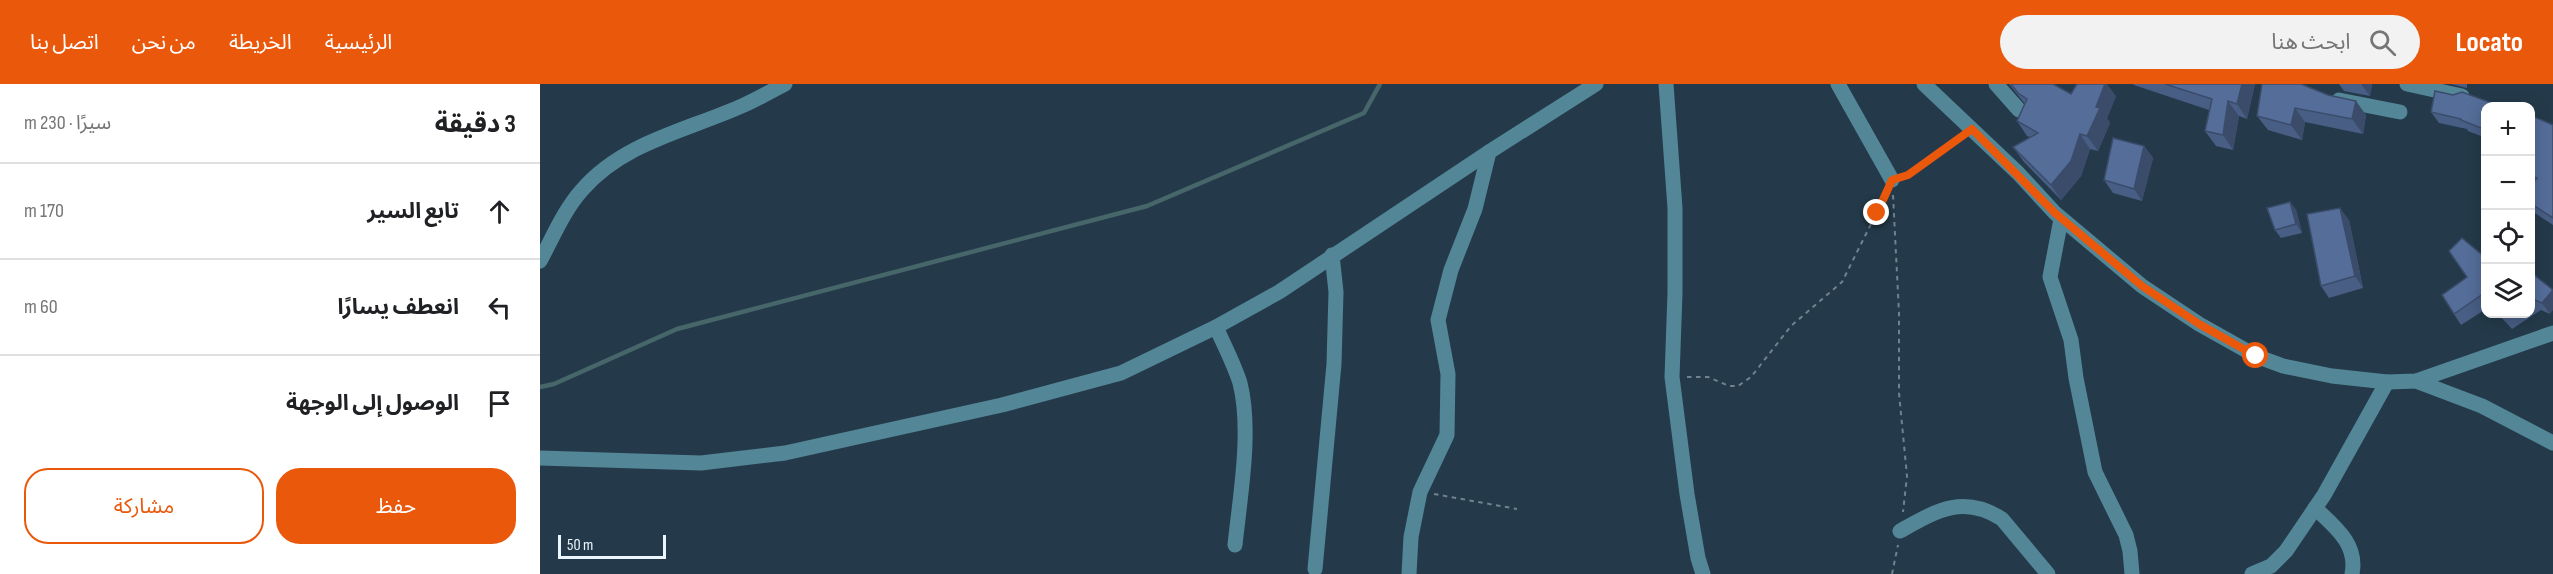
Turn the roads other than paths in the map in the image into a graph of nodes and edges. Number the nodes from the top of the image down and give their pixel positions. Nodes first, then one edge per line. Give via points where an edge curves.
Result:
1 (785, 84) edge
2 (1596, 84) edge
3 (1666, 84) edge
4 (1838, 84) edge
5 (1924, 84) edge
6 (1996, 84) edge
7 (2407, 84) edge
8 (2325, 95) edge
9 (2462, 96) edge
10 (2019, 110) edge
11 (2400, 112) dead end
12 (1489, 152) junction
13 (1892, 180) road end
14 (2061, 219) junction
15 (1332, 255) junction
16 (540, 261) edge
17 (1216, 327) junction
18 (2553, 333) edge
19 (2416, 381) junction
20 (2387, 382) junction
21 (2553, 443) edge
22 (540, 458) edge
23 (2315, 508) junction
24 (1900, 531) road end
25 (1235, 545) dead end
26 (1315, 569) dead end
27 (1408, 574) edge
28 (1703, 574) edge
29 (2048, 574) edge
30 (2132, 574) edge
31 (2252, 574) edge
32 (2352, 574) edge

1 - 16 street via 743,106 652,142 600,172 571,203
2 - 12 street
3 - 28 street via 1676,294 1672,376
4 - 13 street
5 - 14 street
6 - 10 street
7 - 9 street
8 - 11 street
12 - 15 street
12 - 27 street via 1475,209 1451,270 1438,320 1448,374 1447,435 1420,492
14 - 20 street via 2142,286 2249,352 2283,366
14 - 30 street via 2050,277 2071,340 2095,472 2126,535
15 - 17 street via 1279,292
15 - 26 street via 1336,292 1334,364
17 - 22 street via 1121,373 1083,385 785,453 701,463
17 - 25 street via 1239,382 1243,404 1243,459
18 - 19 street
19 - 20 street
19 - 21 street via 2482,406
20 - 23 street
23 - 31 street via 2278,560
23 - 32 street via 2352,550
24 - 29 street via 1946,507 1974,507 2002,519

